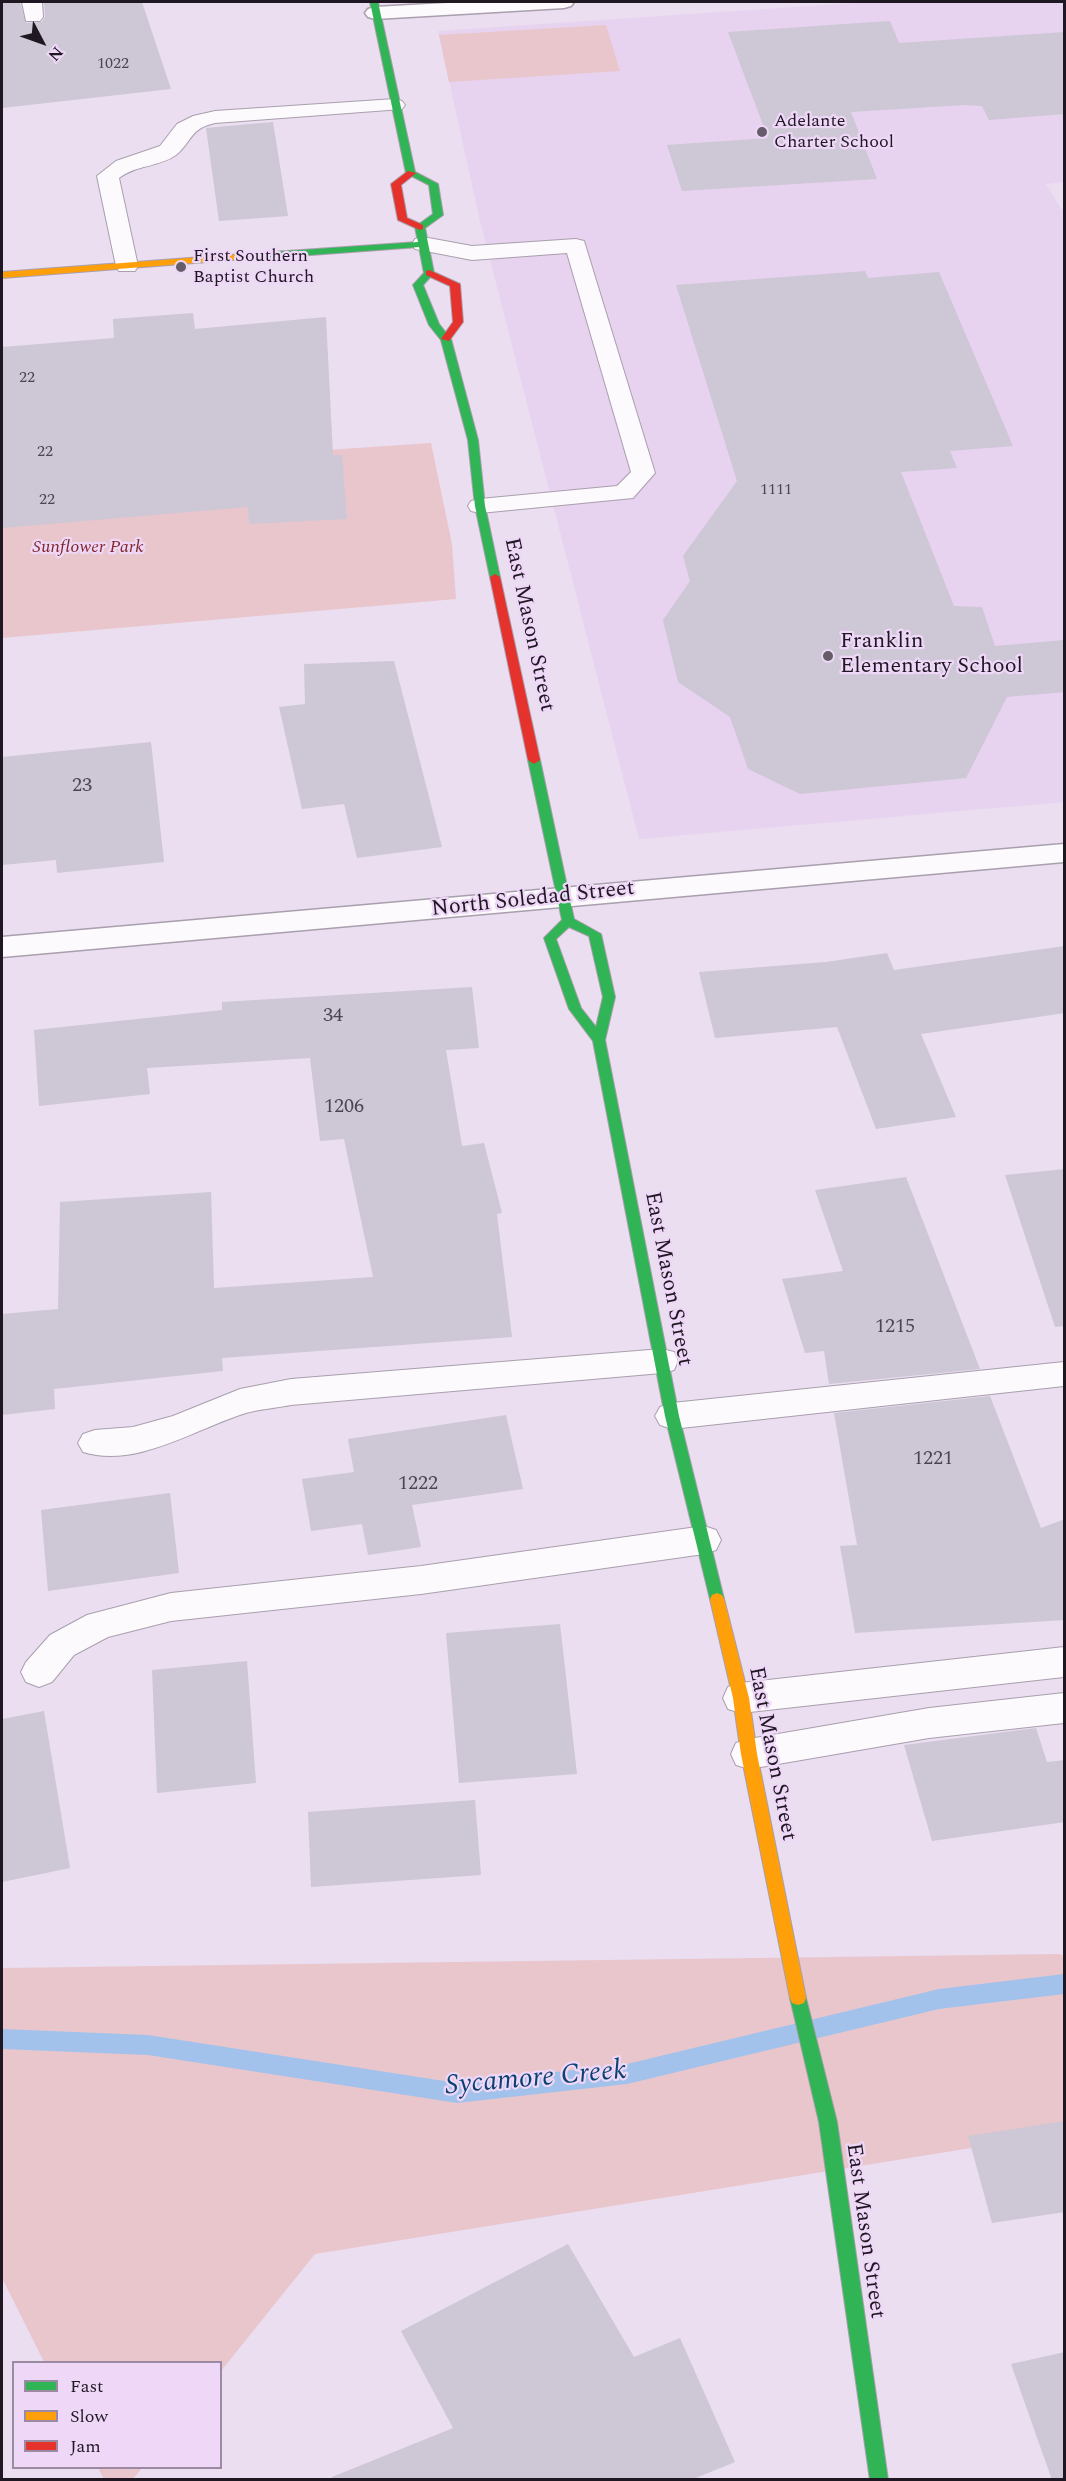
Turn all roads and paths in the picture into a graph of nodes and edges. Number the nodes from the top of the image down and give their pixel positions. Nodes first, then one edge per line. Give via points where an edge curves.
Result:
1 (564, 2) edge
2 (374, 7) edge
3 (395, 105) junction
4 (411, 173) junction
5 (422, 235) junction
6 (127, 266) junction
7 (429, 273) junction
8 (2, 275) edge
9 (446, 339) junction
10 (480, 506) junction
11 (1065, 852) edge
12 (566, 910) junction
13 (2, 947) edge
14 (599, 1040) junction
15 (662, 1361) junction
16 (1065, 1374) edge
17 (672, 1416) junction
18 (95, 1443) dead end
19 (704, 1540) junction
20 (1065, 1662) edge
21 (39, 1672) dead end
22 (741, 1698) junction
23 (1065, 1708) edge
24 (749, 1754) junction
25 (870, 2477) edge

1 - 2 street
2 - 3 street
3 - 4 street
3 - 6 lane via 215,117 188,126 170,150 130,160 108,176
4 - 5 street via 396,184 403,220
4 - 5 street via 433,184 438,215
5 - 6 street
5 - 7 street, East Mason Street
5 - 10 lane via 472,253 576,246 643,473 624,492
6 - 8 street
7 - 9 street, East Mason Street via 418,285 434,325
7 - 9 street via 455,284 458,322
9 - 10 street, East Mason Street via 473,440
10 - 12 street, East Mason Street
11 - 12 street, North Soledad Street
12 - 13 street, North Soledad Street
12 - 14 street, East Mason Street via 595,934 609,997
12 - 14 street, East Mason Street via 550,938 575,1009
14 - 15 street, East Mason Street
15 - 17 street, East Mason Street
15 - 18 lane via 291,1392 240,1402 181,1427 133,1440
16 - 17 lane
17 - 19 street, East Mason Street
19 - 21 lane via 421,1580 171,1607 99,1625 62,1645
19 - 22 street, East Mason Street
20 - 22 lane
22 - 24 street, East Mason Street
23 - 24 lane via 929,1723
24 - 25 street, East Mason Street via 794,1982 828,2122

